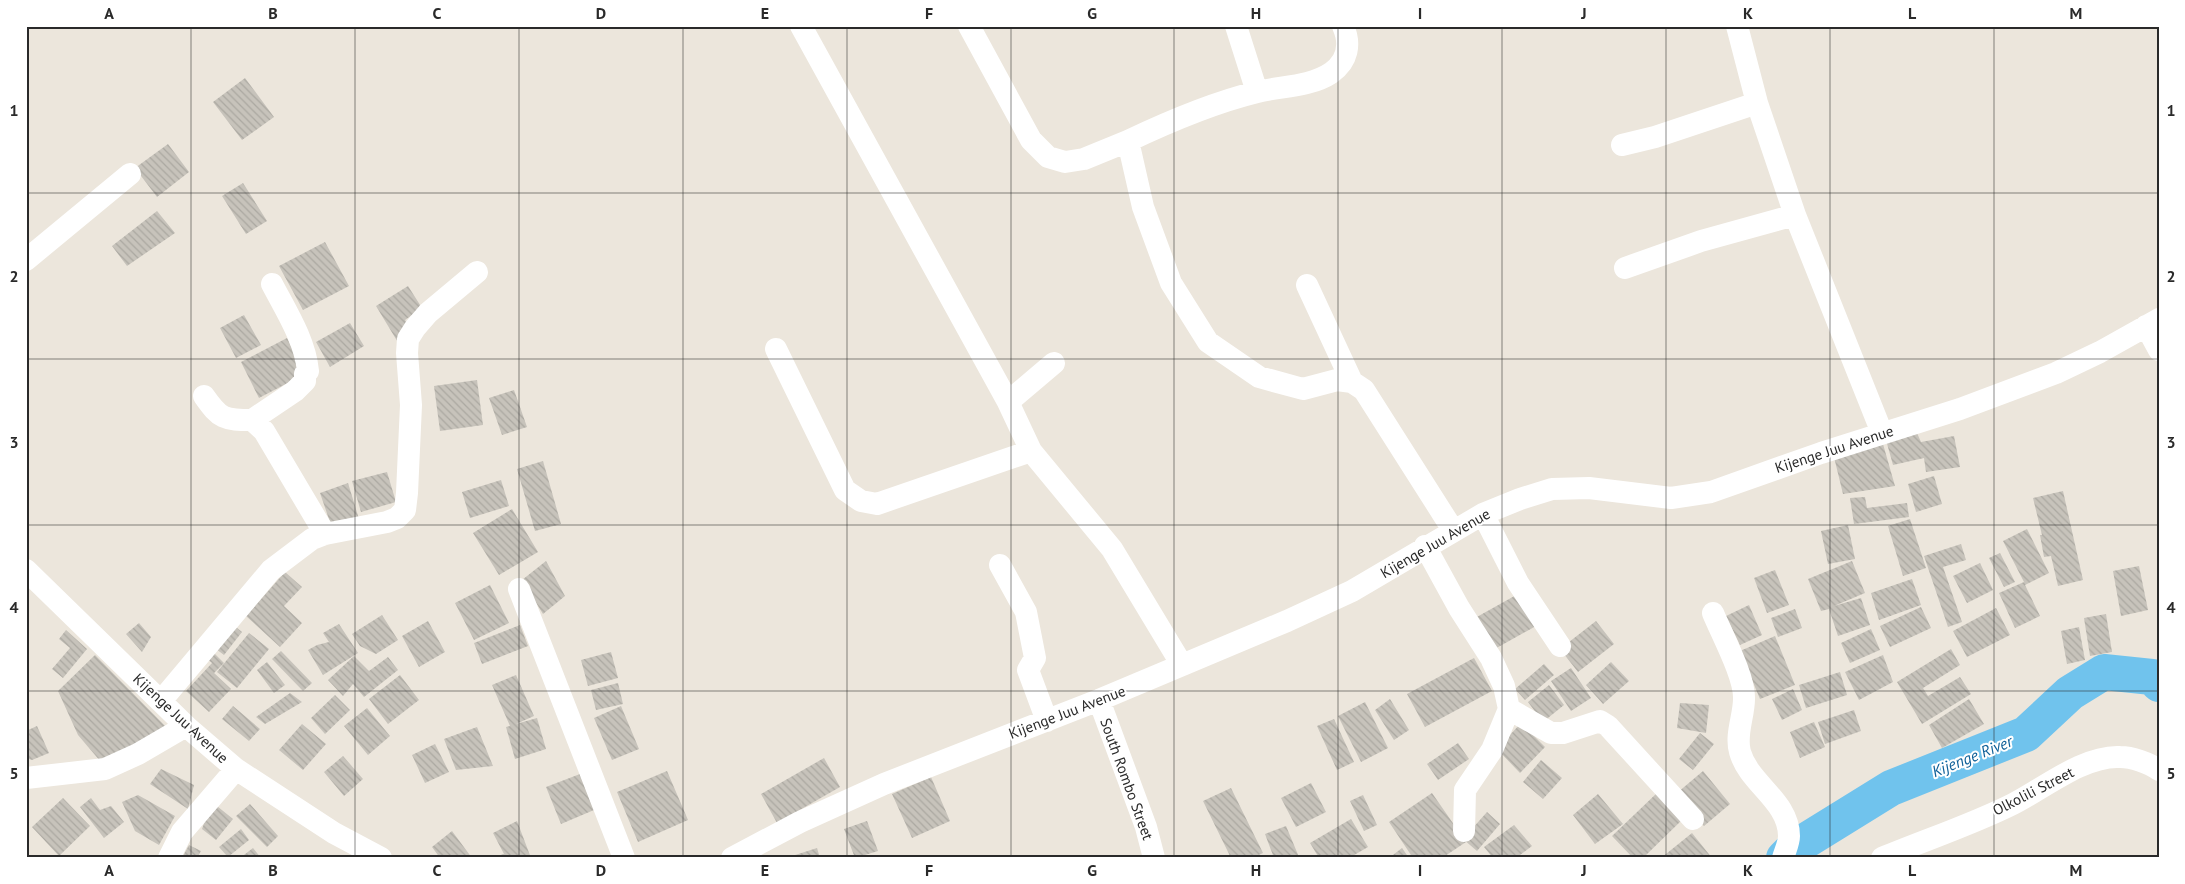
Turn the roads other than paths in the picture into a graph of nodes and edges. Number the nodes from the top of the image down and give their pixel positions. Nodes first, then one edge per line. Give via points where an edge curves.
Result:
1 (801, 26) edge
2 (969, 26) edge
3 (1236, 26) edge
4 (1343, 26) edge
5 (1737, 26) edge
6 (1257, 92) junction
7 (1757, 103) junction
8 (1128, 141) junction
9 (1622, 145) dead end
10 (130, 174) dead end
11 (1795, 214) junction
12 (26, 260) edge
13 (1626, 268) dead end
14 (477, 272) dead end
15 (272, 284) dead end
16 (1307, 285) dead end
17 (2152, 323) edge
18 (776, 349) dead end
19 (2159, 350) edge
20 (1054, 363) dead end
21 (1352, 382) junction
22 (204, 396) dead end
23 (1008, 402) junction
24 (252, 420) junction
25 (1882, 433) junction
26 (1031, 451) junction
27 (1483, 514) junction
28 (1453, 530) junction
29 (325, 534) junction
30 (1425, 546) junction
31 (1000, 565) dead end
32 (26, 570) edge
33 (519, 589) dead end
34 (1713, 613) dead end
35 (1560, 646) dead end
36 (1182, 665) junction
37 (1099, 700) junction
38 (161, 701) junction
39 (1509, 708) junction
40 (1047, 721) junction
41 (186, 726) junction
42 (236, 769) junction
43 (2159, 770) edge
44 (26, 778) edge
45 (1693, 819) dead end
46 (1464, 831) dead end
47 (169, 858) edge
48 (380, 858) edge
49 (624, 858) edge
50 (732, 858) edge
51 (1154, 858) edge
52 (1783, 858) edge
53 (1882, 858) edge

1 - 23 street
2 - 8 street via 1032,140 1048,157 1065,162 1084,159
3 - 6 street
4 - 6 street via 1348,39 1347,52 1330,74 1294,86
5 - 7 street
6 - 8 street via 1175,118
7 - 9 street
7 - 11 street
8 - 21 street via 1144,207 1171,283 1208,342 1258,377 1303,389 1337,380
10 - 12 street
11 - 13 street
11 - 25 street
14 - 29 street via 428,313 408,339 411,405 408,493 404,510 387,522
15 - 24 street via 294,327 307,360 308,372 295,392
16 - 21 street
17 - 19 street
17 - 25 street, Kijenge Juu Avenue via 2056,373
18 - 26 street via 845,490 861,501 877,504
20 - 23 street
21 - 28 street via 1364,390
22 - 24 street via 216,413 231,420
23 - 26 street
24 - 29 street via 264,431
25 - 27 street, Kijenge Juu Avenue via 1711,492 1671,498 1589,488 1552,489
26 - 36 street via 1112,549
27 - 28 street, Kijenge Juu Avenue
27 - 35 street via 1518,583
28 - 30 street, Kijenge Juu Avenue
29 - 38 street via 312,539 271,570
30 - 36 street, Kijenge Juu Avenue via 1352,591 1248,639
30 - 39 street via 1490,658 1504,686
31 - 40 street via 1026,612 1035,658 1028,670
32 - 38 street, Kijenge Juu Avenue
33 - 49 street
34 - 52 street via 1741,680 1744,698 1740,752 1754,779 1785,815 1789,837
36 - 37 street, Kijenge Juu Avenue
37 - 40 street, Kijenge Juu Avenue
37 - 51 street, South Rombo Street via 1146,827
38 - 41 street, Kijenge Juu Avenue
39 - 45 street via 1550,734 1600,721
39 - 46 street via 1492,750 1464,790
40 - 50 street, Kijenge Juu Avenue via 884,784 800,822
41 - 42 street, Kijenge Juu Avenue
41 - 44 street via 138,754 104,769
42 - 47 street via 182,832
42 - 48 street, Kijenge Juu Avenue via 319,824
43 - 53 street, Olkolili Street via 2150,764 2119,757 2093,762 2064,774 2013,804

